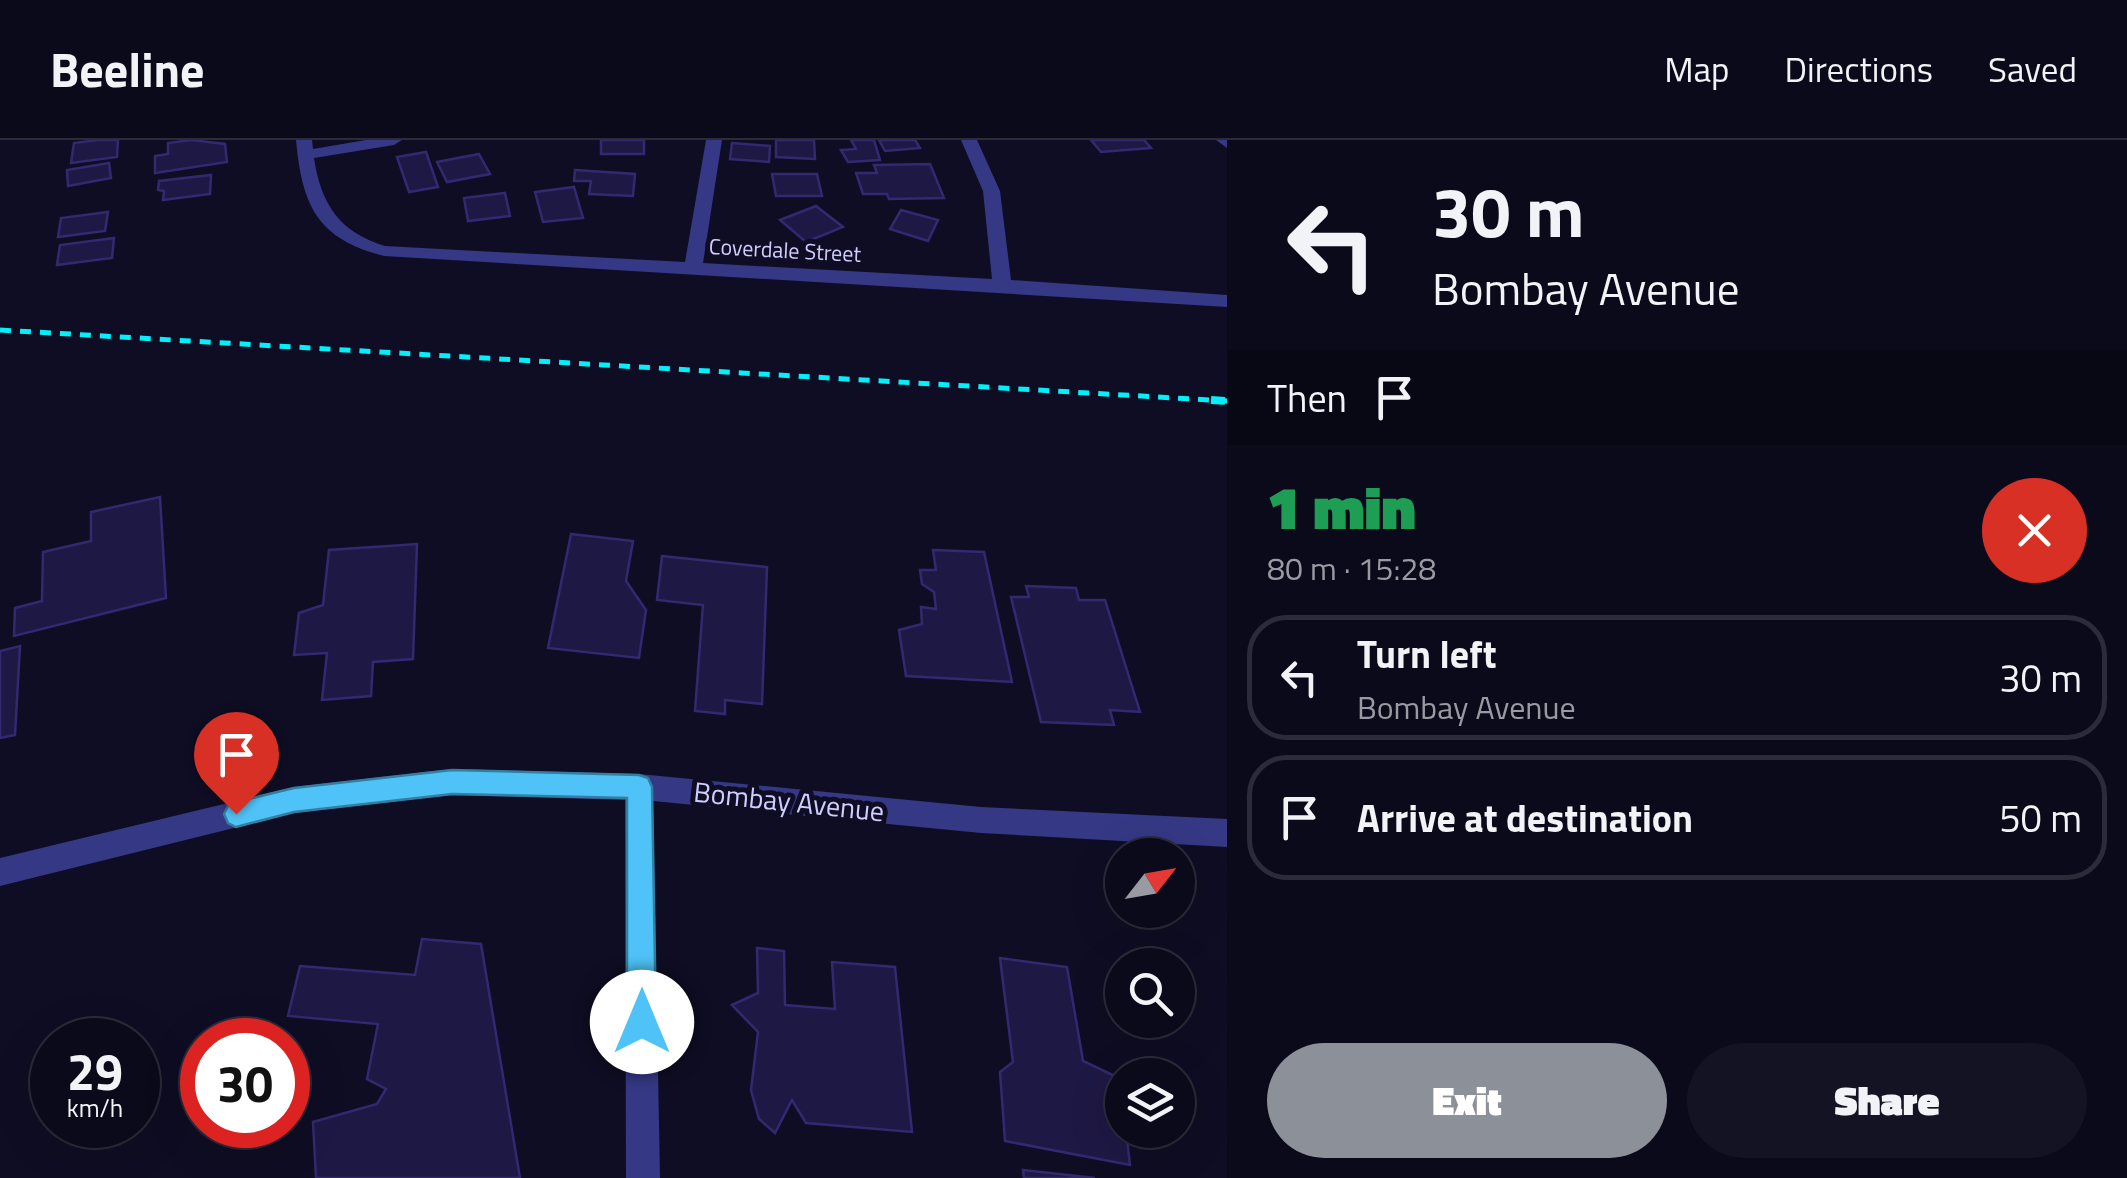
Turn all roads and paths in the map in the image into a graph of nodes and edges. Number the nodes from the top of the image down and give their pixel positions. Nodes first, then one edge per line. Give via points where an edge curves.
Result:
1 (394, 140) edge
2 (714, 140) edge
3 (969, 140) edge
4 (304, 147) edge
5 (692, 267) junction
6 (1002, 284) junction
7 (1227, 301) edge
8 (639, 787) junction
9 (1226, 835) edge
10 (0, 872) edge
11 (643, 1178) edge

1 - 4 street
2 - 5 street
3 - 6 street via 988,178
4 - 5 street, Coverdale Street via 318,206 342,238 384,251
5 - 6 street, Coverdale Street
6 - 7 street, Coverdale Street
8 - 9 street, Bombay Avenue via 981,820
8 - 10 street, Bombay Avenue via 452,782 294,800
8 - 11 street

